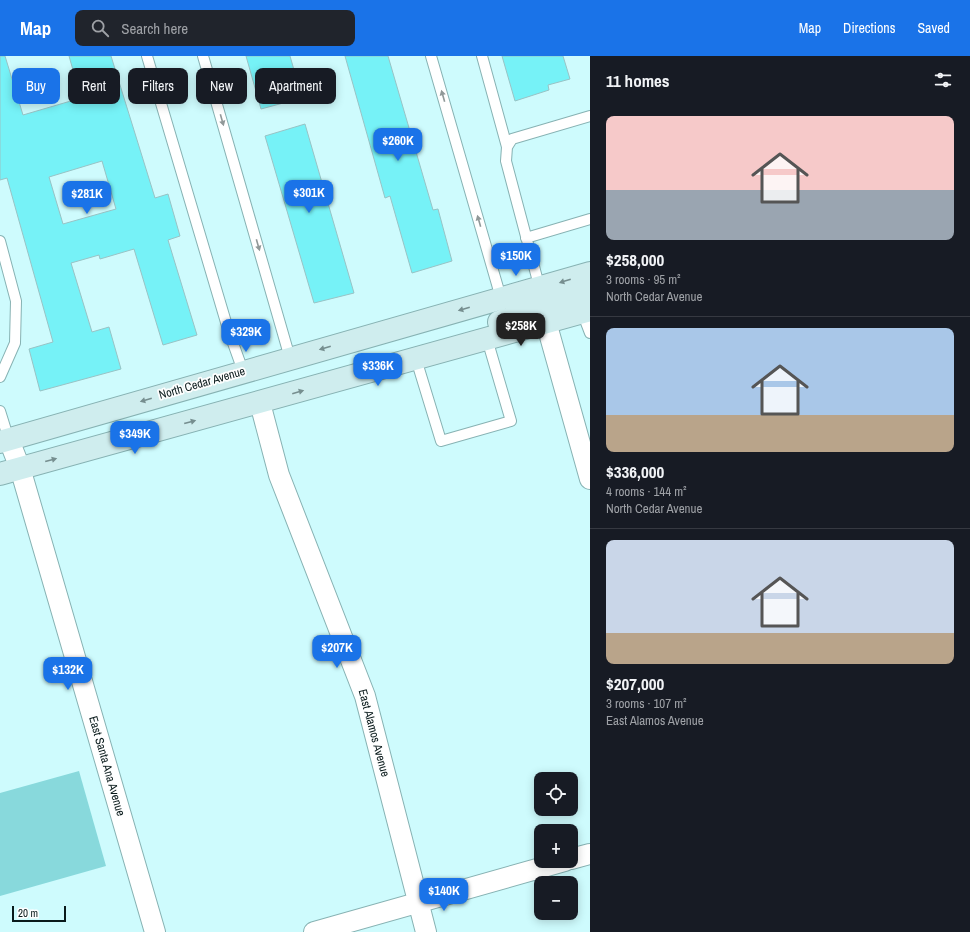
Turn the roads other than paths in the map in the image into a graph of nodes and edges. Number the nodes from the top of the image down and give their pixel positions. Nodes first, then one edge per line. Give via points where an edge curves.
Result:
1 (147, 56) edge
2 (203, 56) edge
3 (432, 56) edge
4 (482, 56) edge
5 (590, 116) edge
6 (507, 147) junction
7 (590, 219) edge
8 (526, 238) junction
9 (0, 241) edge
10 (590, 273) edge
11 (540, 289) junction
12 (590, 291) edge
13 (501, 298) junction
14 (586, 311) edge
15 (546, 322) junction
16 (590, 333) edge
17 (487, 339) junction
18 (290, 358) junction
19 (416, 359) junction
20 (243, 372) junction
21 (0, 377) edge
22 (260, 403) junction
23 (0, 411) edge
24 (4, 441) edge
25 (10, 471) edge
26 (590, 479) edge
27 (590, 854) edge
28 (578, 857) edge
29 (540, 868) edge
30 (418, 903) junction
31 (154, 932) edge
32 (314, 932) edge
33 (426, 932) edge

1 - 20 lane
2 -> 18 lane
13 -> 3 lane
4 - 6 lane
5 - 6 lane via 512,139
6 - 8 lane via 506,161
7 - 8 lane
8 - 11 lane
9 - 21 lane via 16,301 15,343
10 -> 11 main road, North Cedar Avenue
11 - 13 main road, North Cedar Avenue
11 - 17 main road via 531,308 523,314 497,322
12 - 15 main road via 556,303 551,308
13 -> 18 main road, North Cedar Avenue
14 - 15 main road
14 - 16 lane
15 - 17 main road
15 - 26 street
17 - 19 main road
17 - 19 lane via 511,421 441,441
18 - 20 main road, North Cedar Avenue
22 -> 19 main road
20 -> 24 main road, North Cedar Avenue
25 -> 22 main road
22 - 30 street, East Alamos Avenue via 279,475 365,696
23 - 24 lane
24 - 25 street, East Santa Ana Avenue
25 - 31 street, East Santa Ana Avenue
27 - 28 street
29 - 30 street
30 - 32 street
30 - 33 street, East Alamos Avenue

